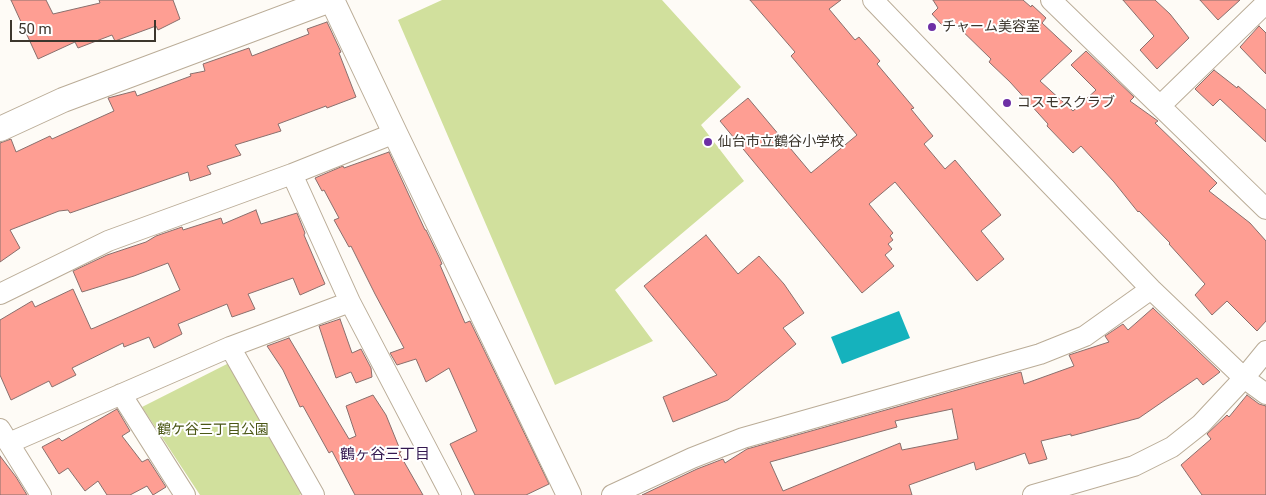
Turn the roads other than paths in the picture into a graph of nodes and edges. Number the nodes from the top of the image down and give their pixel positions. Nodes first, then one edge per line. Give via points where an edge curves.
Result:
1 (331, 0) edge
2 (873, 0) edge
3 (1052, 0) edge
4 (1266, 3) edge
5 (1160, 106) junction
6 (0, 129) edge
7 (394, 133) junction
8 (292, 174) junction
9 (1266, 209) edge
10 (1151, 289) junction
11 (0, 294) edge
12 (350, 302) junction
13 (230, 347) junction
14 (1266, 351) edge
15 (1244, 378) junction
16 (121, 394) junction
17 (1266, 394) edge
18 (4, 436) edge
19 (41, 495) edge
20 (185, 495) edge
21 (312, 495) edge
22 (450, 495) edge
23 (569, 495) edge
24 (612, 495) edge
25 (1033, 495) edge

1 - 6 street via 63,100
1 - 7 street
2 - 10 street
3 - 5 street
4 - 5 street
5 - 9 street
7 - 8 street
7 - 23 street
8 - 11 street via 108,241
8 - 12 street
10 - 15 street
10 - 24 street via 1085,336 1040,354 743,438
12 - 13 street
12 - 22 street
13 - 16 street
13 - 21 street
14 - 15 street
15 - 17 street
15 - 25 street via 1201,424 1172,447 1134,466
16 - 18 street
16 - 20 street
18 - 19 street

